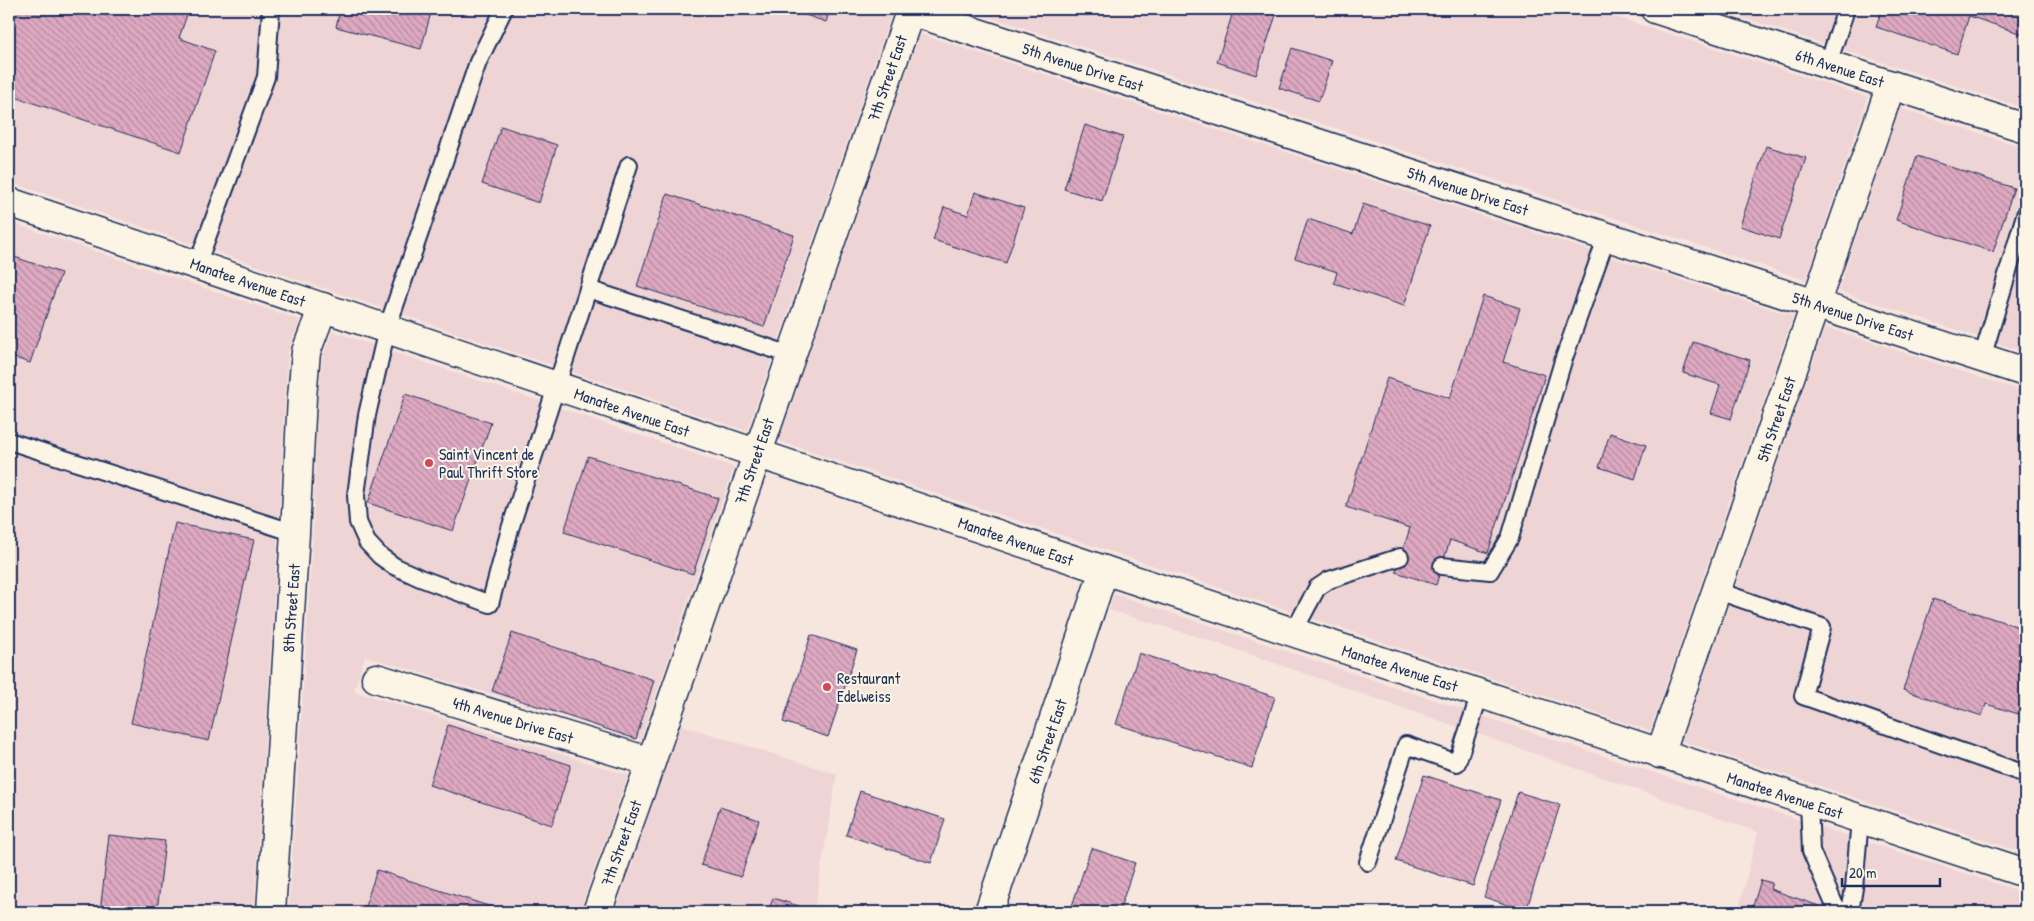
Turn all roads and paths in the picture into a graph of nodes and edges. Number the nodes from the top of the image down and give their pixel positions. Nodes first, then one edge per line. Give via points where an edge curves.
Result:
1 (271, 9) edge
2 (504, 9) edge
3 (1655, 9) edge
4 (1846, 9) edge
5 (911, 10) edge
6 (1828, 64) junction
7 (1891, 84) junction
8 (2025, 128) edge
9 (628, 165) dead end
10 (9, 202) edge
11 (2025, 215) edge
12 (1607, 236) junction
13 (197, 265) junction
14 (588, 289) junction
15 (1816, 304) junction
16 (323, 307) junction
17 (387, 329) junction
18 (791, 355) junction
19 (1982, 358) junction
20 (2025, 372) edge
21 (557, 386) junction
22 (9, 441) edge
23 (757, 454) junction
24 (296, 533) junction
25 (1400, 556) dead end
26 (1442, 566) dead end
27 (1104, 570) junction
28 (1718, 591) junction
29 (1293, 633) junction
30 (376, 678) dead end
31 (1480, 694) junction
32 (1660, 754) junction
33 (650, 762) junction
34 (2025, 774) edge
35 (1809, 802) junction
36 (1860, 819) junction
37 (1368, 862) dead end
38 (2025, 873) edge
39 (271, 912) edge
40 (597, 912) edge
41 (989, 912) edge
42 (1843, 912) edge
43 (1850, 912) edge

1 - 13 lane via 266,78
2 - 17 lane via 478,62
3 - 6 street, 6th Avenue East
4 - 6 lane
5 - 12 street, 5th Avenue Drive East
5 - 18 street, 7th Street East
6 - 7 street, 6th Avenue East
7 - 8 street, 6th Avenue East
7 - 15 street, 5th Street East
9 - 14 lane
10 - 13 street, Manatee Avenue East
11 - 19 lane
12 - 15 street, 5th Avenue Drive East
12 - 26 lane via 1564,361 1510,538 1490,571
13 - 16 street, Manatee Avenue East
14 - 18 lane
14 - 21 lane
15 - 19 street, 5th Avenue Drive East
15 - 28 street, 5th Street East
16 - 17 street, Manatee Avenue East
16 - 24 street, 8th Street East via 306,352
17 - 21 street, Manatee Avenue East
17 - 21 lane via 365,424 356,495 358,522 367,542 394,566 490,604 510,529
18 - 23 street, 7th Street East
19 - 20 street, 5th Avenue Drive East
21 - 23 street, Manatee Avenue East
22 - 24 lane
23 - 27 street, Manatee Avenue East
23 - 33 street, 7th Street East
24 - 39 street, 8th Street East
25 - 29 lane via 1329,580 1317,588
27 - 29 street, Manatee Avenue East
27 - 41 street, 6th Street East
28 - 32 street, 5th Street East
28 - 34 lane via 1822,626 1803,696
29 - 31 street, Manatee Avenue East
30 - 33 street, 4th Avenue Drive East
31 - 32 street, Manatee Avenue East
31 - 37 lane via 1457,763 1406,745
32 - 35 street, Manatee Avenue East
33 - 40 street, 7th Street East
35 - 36 street, Manatee Avenue East
35 - 42 lane via 1811,851 1834,906
36 - 38 street, Manatee Avenue East
36 - 43 lane

